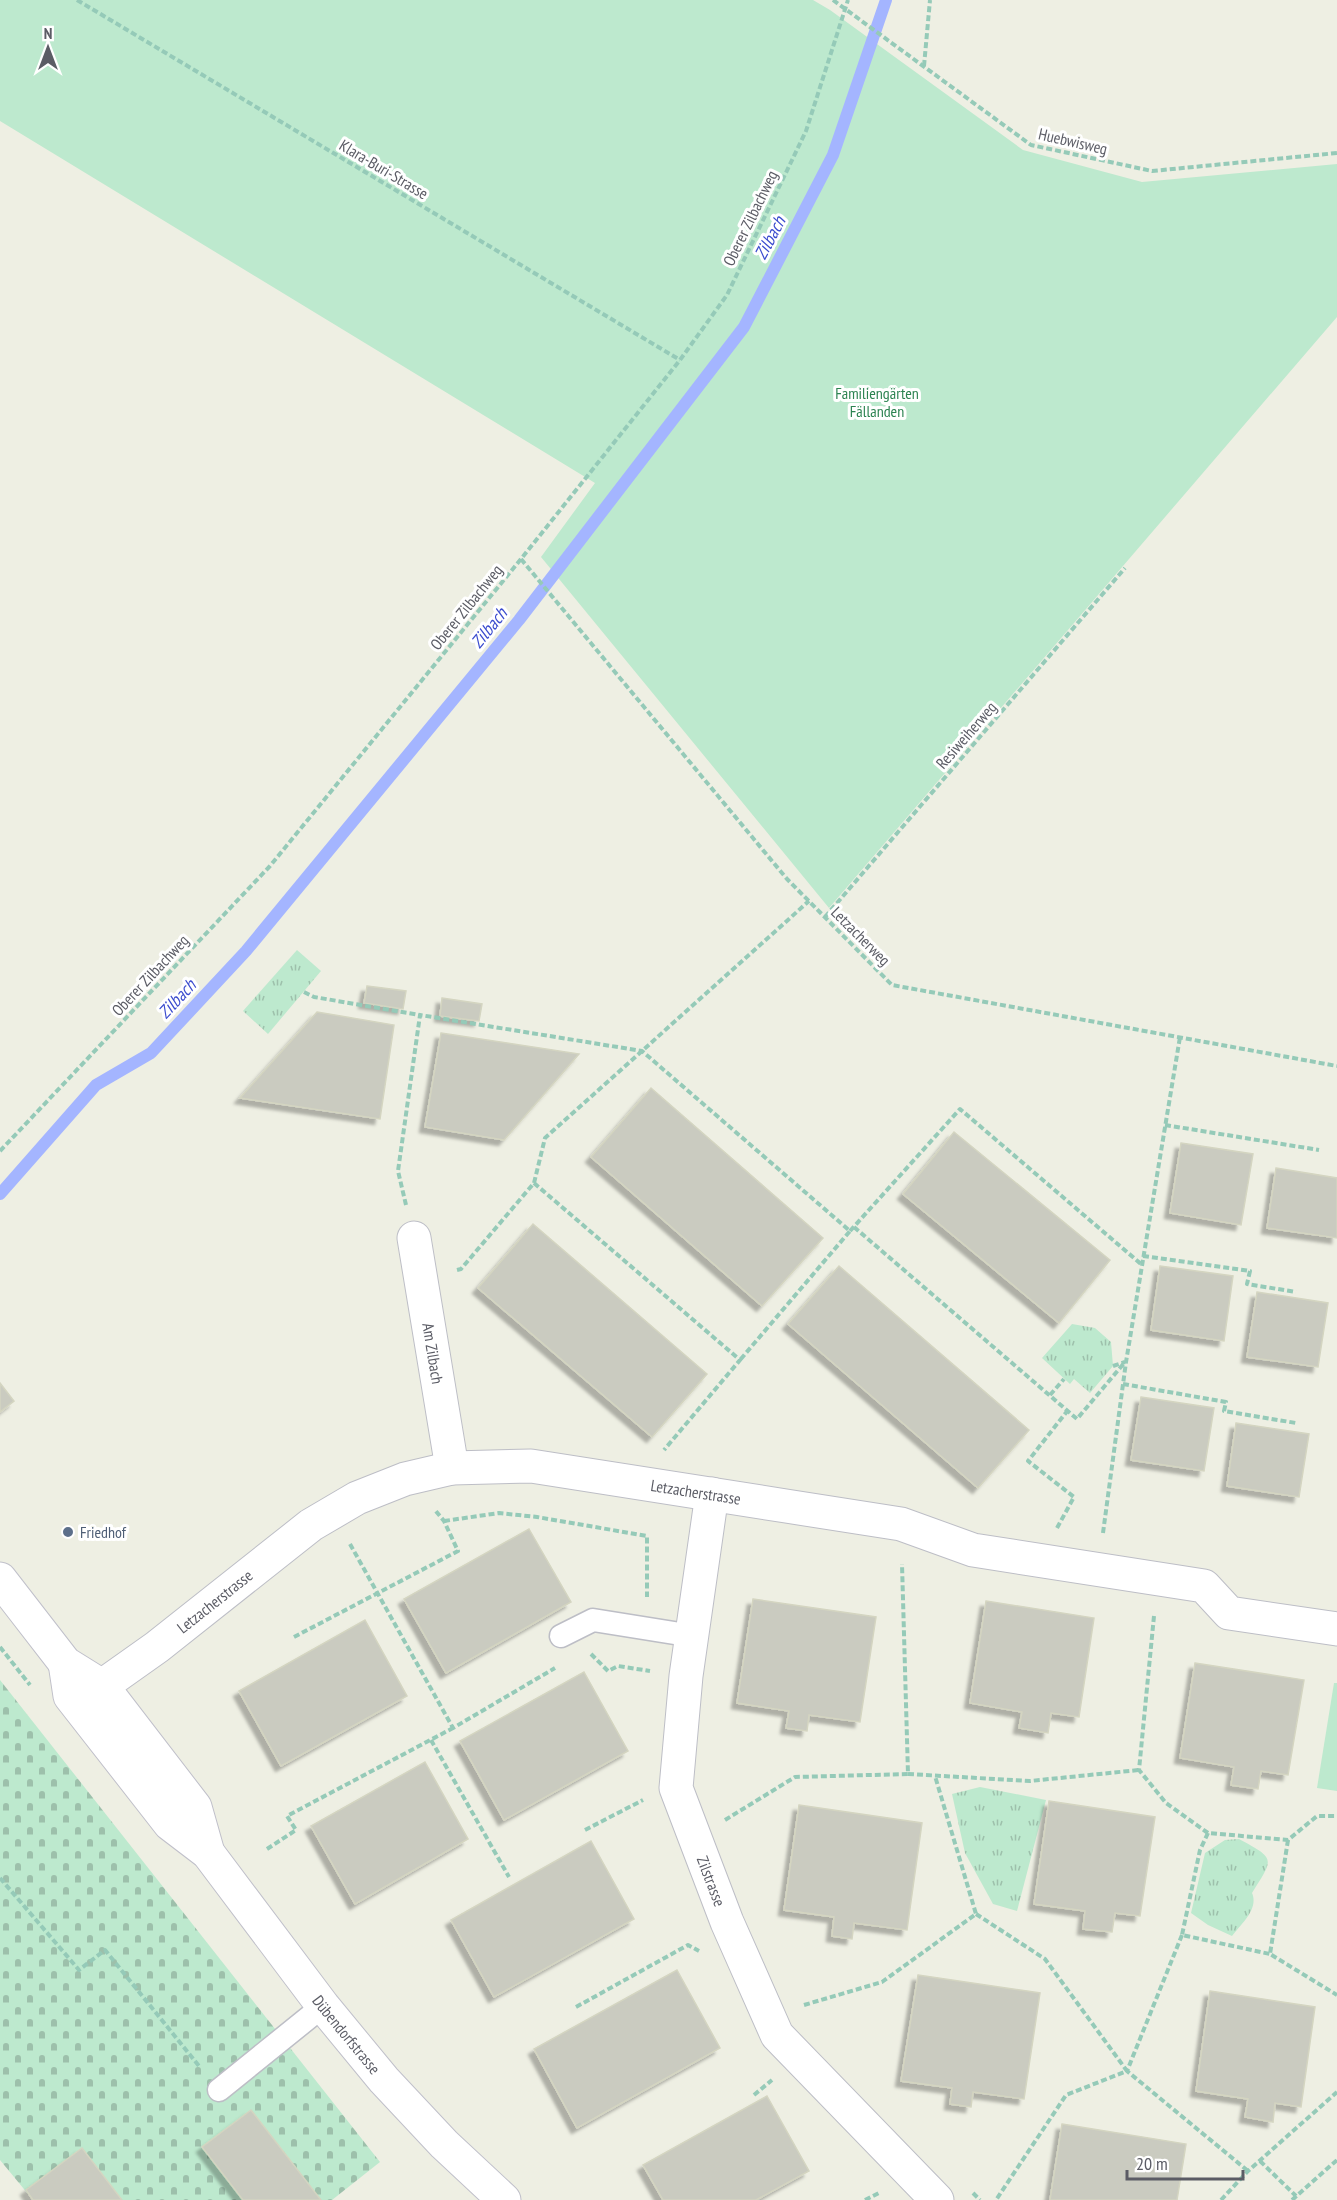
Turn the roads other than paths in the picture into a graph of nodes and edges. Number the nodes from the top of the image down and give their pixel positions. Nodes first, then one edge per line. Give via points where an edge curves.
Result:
1 (414, 1238) road end
2 (452, 1468) junction
3 (712, 1494) junction
4 (0, 1579) edge
5 (1337, 1629) edge
6 (561, 1636) dead end
7 (693, 1636) junction
8 (65, 1664) junction
9 (102, 1686) junction
10 (208, 1853) junction
11 (323, 2006) junction
12 (219, 2090) road end
13 (504, 2200) edge
14 (937, 2200) edge

1 - 2 street, Am Zilbach
2 - 3 street, Letzacherstrasse via 531,1466
2 - 9 street, Letzacherstrasse via 405,1479 357,1498 311,1525 158,1647
3 - 5 street, Letzacherstrasse via 901,1524 973,1550 1204,1586 1228,1613
3 - 7 street, Zilstrasse
4 - 8 street, Dübendorfstrasse
6 - 7 lane via 593,1620
7 - 14 street, Zilstrasse via 676,1788 746,1965 777,2035
8 - 9 street, Dübendorfstrasse
8 - 10 street, Dübendorfstrasse via 70,1696 170,1824
9 - 10 street, Dübendorfstrasse via 195,1807
10 - 11 street, Dübendorfstrasse
11 - 12 lane
11 - 13 street, Dübendorfstrasse via 384,2080

